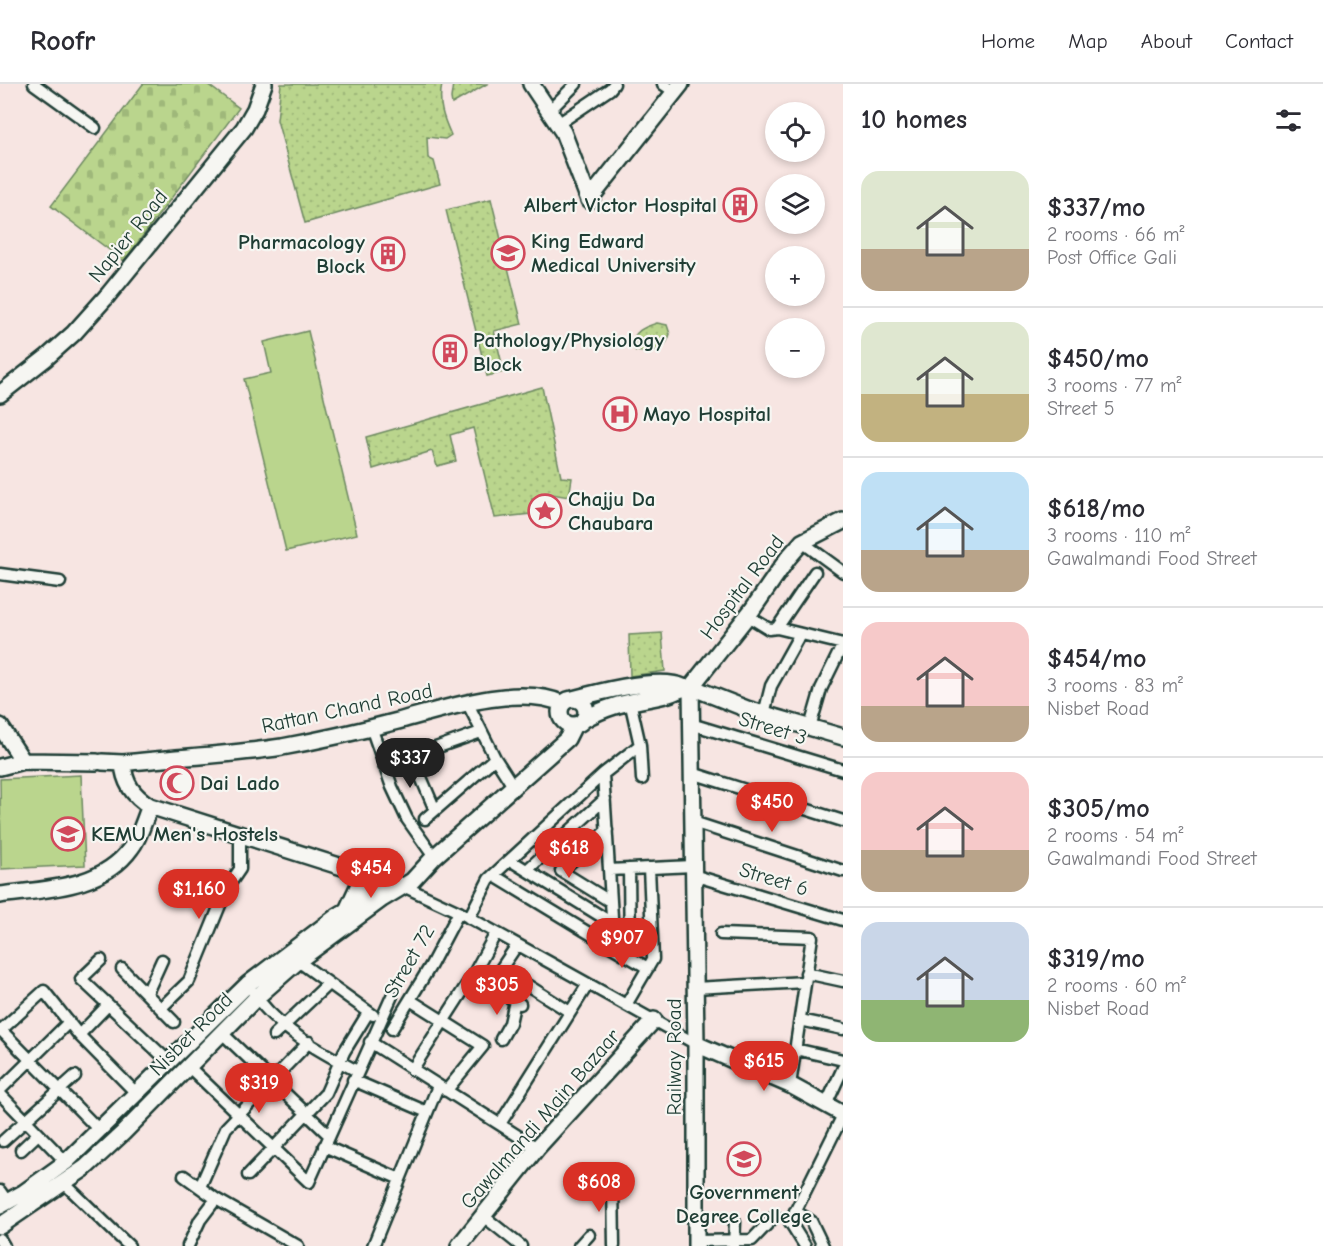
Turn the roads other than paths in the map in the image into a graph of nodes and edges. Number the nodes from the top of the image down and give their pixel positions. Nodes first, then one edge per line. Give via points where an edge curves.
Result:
1 (34, 84) edge
2 (264, 84) edge
3 (531, 84) edge
4 (576, 84) edge
5 (614, 84) edge
6 (673, 87) edge
7 (549, 111) junction
8 (558, 124) junction
9 (95, 128) dead end
10 (0, 394) edge
11 (843, 521) edge
12 (802, 542) junction
13 (815, 572) dead end
14 (843, 572) edge
15 (0, 574) edge
16 (60, 582) dead end
17 (748, 616) junction
18 (777, 628) junction
19 (800, 634) junction
20 (843, 644) edge
21 (687, 687) junction
22 (630, 701) junction
23 (467, 702) junction
24 (568, 702) junction
25 (764, 714) junction
26 (579, 723) junction
27 (691, 724) junction
28 (0, 726) edge
29 (371, 727) junction
30 (810, 727) junction
31 (481, 732) junction
32 (843, 737) edge
33 (640, 746) junction
34 (412, 756) junction
35 (0, 757) edge
36 (495, 758) junction
37 (23, 762) junction
38 (123, 763) junction
39 (0, 766) edge
40 (384, 766) junction
41 (843, 770) edge
42 (692, 773) junction
43 (603, 774) junction
44 (642, 779) dead end
45 (513, 786) junction
46 (605, 799) junction
47 (150, 806) junction
48 (435, 810) junction
49 (425, 819) dead end
50 (843, 821) edge
51 (693, 822) junction
52 (607, 830) junction
53 (240, 834) junction
54 (434, 857) junction
55 (510, 860) junction
56 (649, 868) junction
57 (629, 869) junction
58 (527, 870) junction
59 (609, 870) junction
60 (693, 870) junction
61 (843, 871) edge
62 (365, 872) junction
63 (493, 875) junction
64 (399, 884) junction
65 (0, 895) edge
66 (611, 902) junction
67 (347, 910) junction
68 (464, 915) junction
69 (843, 920) edge
70 (612, 923) junction
71 (496, 933) junction
72 (722, 934) dead end
73 (517, 945) junction
74 (610, 946) junction
75 (630, 957) junction
76 (101, 960) dead end
77 (162, 960) dead end
78 (298, 961) junction
79 (648, 968) junction
80 (122, 969) dead end
81 (473, 975) junction
82 (806, 978) junction
83 (843, 981) edge
84 (524, 983) dead end
85 (328, 984) junction
86 (588, 984) junction
87 (490, 985) junction
88 (695, 988) junction
89 (252, 991) junction
90 (147, 993) junction
91 (392, 996) dead end
92 (410, 1000) junction
93 (108, 1005) junction
94 (626, 1005) junction
95 (161, 1008) junction
96 (570, 1012) junction
97 (368, 1013) junction
98 (381, 1018) junction
99 (654, 1020) junction
100 (800, 1020) junction
101 (444, 1021) junction
102 (69, 1022) junction
103 (174, 1022) dead end
104 (284, 1025) junction
105 (392, 1029) dead end
106 (843, 1029) edge
107 (0, 1030) edge
108 (222, 1033) junction
109 (79, 1035) junction
110 (274, 1035) dead end
111 (501, 1039) dead end
112 (309, 1042) junction
113 (370, 1042) junction
114 (696, 1044) junction
115 (795, 1048) junction
116 (843, 1060) edge
117 (29, 1061) junction
118 (169, 1062) junction
119 (340, 1062) junction
120 (188, 1066) junction
121 (843, 1068) edge
122 (412, 1070) junction
123 (75, 1076) dead end
124 (355, 1076) junction
125 (273, 1081) junction
126 (790, 1085) junction
127 (442, 1089) junction
128 (0, 1090) edge
129 (59, 1091) junction
130 (137, 1094) junction
131 (0, 1095) edge
132 (826, 1105) junction
133 (306, 1112) junction
134 (427, 1112) junction
135 (238, 1114) junction
136 (843, 1114) edge
137 (26, 1122) junction
138 (500, 1124) junction
139 (99, 1130) junction
140 (38, 1134) junction
141 (329, 1135) junction
142 (3, 1141) dead end
143 (324, 1146) junction
144 (274, 1147) junction
145 (537, 1148) junction
146 (21, 1150) dead end
147 (66, 1162) junction
148 (248, 1175) dead end
149 (184, 1176) dead end
150 (400, 1179) junction
151 (613, 1181) dead end
152 (65, 1184) junction
153 (200, 1187) junction
154 (23, 1193) junction
155 (2, 1199) edge
156 (216, 1199) junction
157 (30, 1207) junction
158 (795, 1211) junction
159 (482, 1215) junction
160 (775, 1216) dead end
161 (735, 1222) dead end
162 (0, 1226) edge
163 (589, 1235) dead end
164 (0, 1239) edge
165 (696, 1244) edge
166 (734, 1244) edge
167 (4, 1246) edge
168 (129, 1246) edge
169 (188, 1246) edge
170 (298, 1246) edge
171 (373, 1246) edge
172 (459, 1246) edge
173 (521, 1246) edge
174 (579, 1246) edge
175 (614, 1246) edge
176 (804, 1246) edge
177 (823, 1246) edge

1 - 9 street
2 - 10 main road, Napier Road via 244,128 108,295 67,339
3 - 7 main road
4 - 7 street
5 - 8 street
6 - 8 main road via 589,200
7 - 8 main road
11 - 12 main road, Hospital Road
12 - 14 street
12 - 17 main road, Hospital Road
13 - 18 street
15 - 16 street
17 - 18 street via 769,629
17 - 21 main road, Hospital Road
18 - 19 street
19 - 20 street
19 - 25 street via 771,686
20 - 30 street
21 - 22 main road
21 - 24 main road via 668,682 609,690
21 - 25 main road
21 - 27 main road, Railway Road
22 - 26 main road
22 - 33 street
23 - 24 main road, Rattan Chand Road via 530,696
23 - 29 main road, Rattan Chand Road
23 - 31 street
24 - 26 main road via 584,705 586,713
24 - 26 main road via 560,711 561,718 566,724
25 - 30 main road
26 - 45 main road, Nisbet Road via 567,739
27 - 41 street, Street 3
27 - 42 main road, Railway Road
28 - 37 main road
29 - 38 main road, Rattan Chand Road via 279,747
29 - 40 street
30 - 32 main road
31 - 34 street
31 - 36 street
33 - 43 street, Street 72
33 - 44 street
34 - 40 street
34 - 48 street
35 - 37 main road
36 - 45 street
36 - 48 street
37 - 38 main road, Rattan Chand Road
37 - 39 main road, Rattan Chand Road
38 - 47 main road via 128,785
40 - 54 street via 407,819
42 - 50 street
42 - 51 main road, Railway Road
43 - 46 street
43 - 55 street, Street 72
45 - 54 main road, Nisbet Road
46 - 52 street
46 - 58 street
47 - 53 main road
47 - 65 main road via 131,848 107,871 68,886
48 - 49 street
51 - 60 main road, Railway Road
51 - 61 street
52 - 59 street
52 - 66 street via 561,871
53 - 62 main road
53 - 95 street via 240,869 227,888 189,981
54 - 64 main road, Nisbet Road via 412,881
55 - 58 street
55 - 63 street, Street 72
56 - 57 street, Street 6
56 - 60 street, Street 6
56 - 79 street via 653,959
57 - 59 street, Street 6
57 - 75 street
58 - 70 street
59 - 66 street
60 - 69 street, Street 6
60 - 88 main road, Railway Road
62 - 64 main road
62 - 67 main road
63 - 68 street, Street 72
63 - 74 street
64 - 67 main road, Nisbet Road
64 - 68 street
64 - 78 main road, Nisbet Road
66 - 70 street
67 - 89 main road, Nisbet Road via 295,947
68 - 71 street
68 - 92 street, Street 72
70 - 74 street
71 - 73 street
71 - 81 street
72 - 82 street via 812,937
73 - 86 street
73 - 87 street
74 - 75 street
75 - 79 street
76 - 93 street via 81,980
77 - 90 street
78 - 85 street
78 - 89 main road, Nisbet Road
79 - 94 street
80 - 90 street
81 - 87 street
81 - 101 street
82 - 83 street
82 - 88 street
82 - 100 street
84 - 96 street
85 - 97 street
85 - 104 street
86 - 94 street
86 - 96 street
87 - 111 street via 517,1002
88 - 114 main road, Railway Road
89 - 104 street
89 - 108 main road, Nisbet Road
89 - 118 main road, Nisbet Road
90 - 95 street
91 - 98 street
92 - 101 street
92 - 105 street, Street 72
93 - 109 street
93 - 118 street
94 - 99 street
95 - 103 street
96 - 138 street
97 - 98 street
97 - 119 street
98 - 113 street
99 - 114 street
99 - 145 main road, Gawalmandi Main Bazaar
100 - 106 street
100 - 115 street
101 - 122 street
101 - 127 street via 483,1046
102 - 107 street via 44,992
102 - 109 street
102 - 117 street
104 - 110 street
104 - 112 street
107 - 117 street
108 - 120 main road, Nisbet Road
108 - 125 street
109 - 130 street
112 - 119 street
112 - 125 street
113 - 122 street
113 - 124 street
114 - 126 main road
114 - 165 main road, Railway Road
115 - 116 street
115 - 126 street
117 - 128 street
117 - 129 street
118 - 130 main road, Nisbet Road
119 - 124 street
119 - 133 street via 326,1093
120 - 135 street
120 - 152 main road, Nisbet Road via 123,1133
121 - 132 street
122 - 127 street
123 - 129 street
124 - 134 street
124 - 141 street
125 - 133 street
125 - 135 street
126 - 132 main road
127 - 134 street
127 - 138 street
129 - 137 street
129 - 139 street
130 - 139 main road, Nisbet Road
131 - 137 street
132 - 136 main road
133 - 141 street
133 - 144 street
134 - 150 street
135 - 144 street
135 - 153 street via 223,1134
136 - 158 street
137 - 140 street
137 - 142 street
138 - 145 street
139 - 147 main road, Nisbet Road
140 - 146 street
140 - 147 street
141 - 143 street
143 - 144 street via 309,1182
143 - 150 street
144 - 148 street
145 - 159 main road, Gawalmandi Main Bazaar
147 - 154 main road, Nisbet Road
149 - 153 street
150 - 171 street
151 - 175 street
152 - 157 main road, Nisbet Road
152 - 168 street
153 - 156 street
154 - 155 main road, Nisbet Road
154 - 157 main road
156 - 169 street
156 - 170 street
157 - 162 main road, Nisbet Road
158 - 176 street via 790,1222
158 - 177 street via 811,1221
159 - 172 main road, Gawalmandi Main Bazaar
159 - 173 street
160 - 166 street via 752,1240
161 - 166 street
163 - 174 street
164 - 167 street
165 - 166 street

